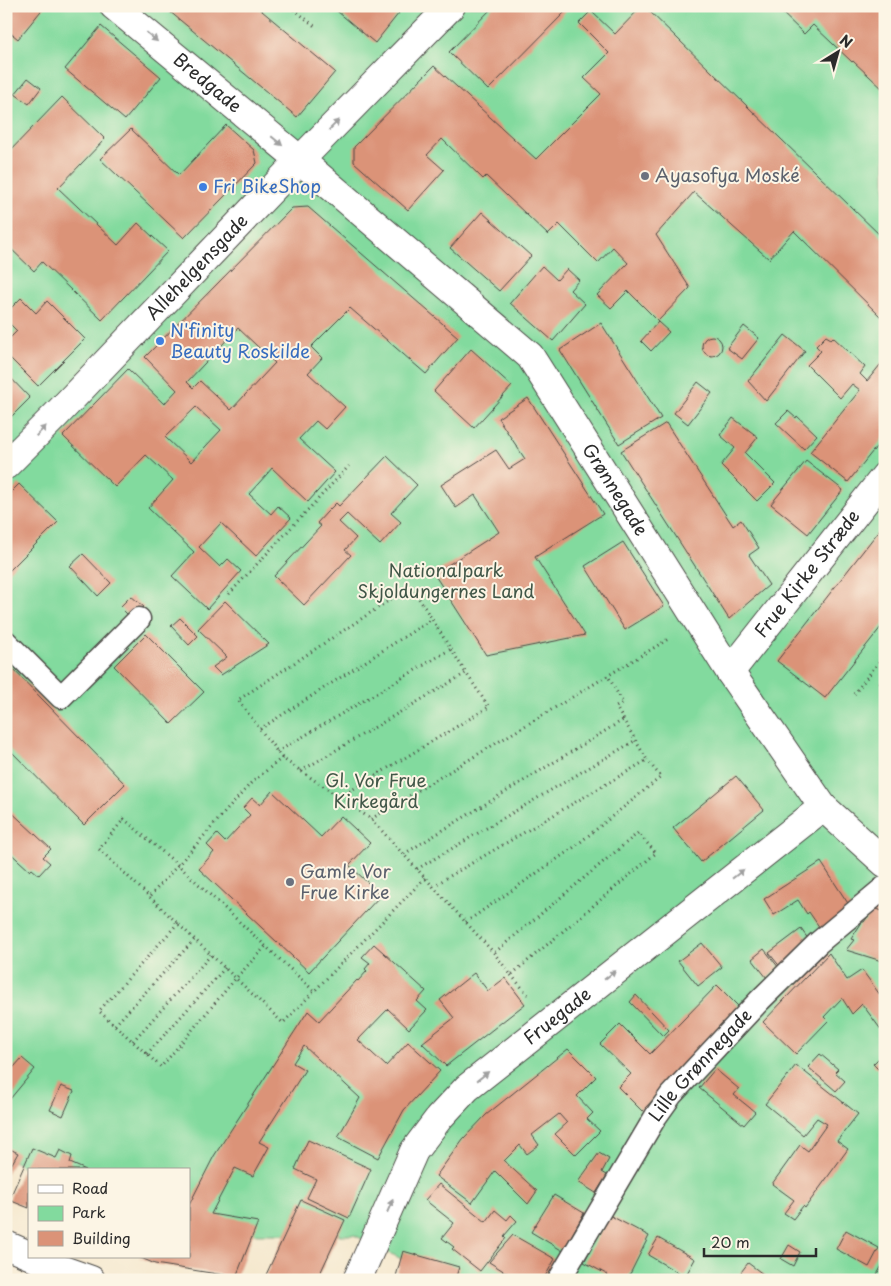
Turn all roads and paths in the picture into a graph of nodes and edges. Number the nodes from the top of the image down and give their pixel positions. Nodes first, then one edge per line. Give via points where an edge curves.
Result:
1 (114, 6) edge
2 (290, 6) edge
3 (451, 6) edge
4 (317, 28) dead end
5 (300, 160) junction
6 (6, 465) edge
7 (349, 466) dead end
8 (885, 476) edge
9 (229, 594) dead end
10 (139, 619) dead end
11 (432, 619) junction
12 (698, 621) junction
13 (6, 642) edge
14 (451, 649) junction
15 (885, 654) edge
16 (730, 672) junction
17 (466, 673) junction
18 (885, 675) edge
19 (608, 676) junction
20 (885, 687) edge
21 (854, 694) dead end
22 (624, 720) junction
23 (260, 729) junction
24 (636, 740) junction
25 (277, 752) junction
26 (282, 758) junction
27 (647, 760) junction
28 (300, 771) junction
29 (340, 797) junction
30 (823, 807) junction
31 (371, 819) junction
32 (404, 854) junction
33 (885, 862) edge
34 (178, 865) junction
35 (417, 869) junction
36 (425, 878) junction
37 (433, 886) junction
38 (885, 887) edge
39 (150, 896) junction
40 (466, 922) junction
41 (178, 923) junction
42 (194, 939) junction
43 (266, 946) junction
44 (494, 953) junction
45 (211, 955) junction
46 (225, 968) junction
47 (236, 978) junction
48 (314, 991) junction
49 (115, 1025) junction
50 (132, 1041) junction
51 (148, 1054) junction
52 (6, 1246) edge
53 (28, 1255) edge
54 (35, 1258) edge
55 (91, 1280) edge
56 (357, 1280) edge
57 (559, 1280) edge

1 -> 5 street, Bredgade
2 - 4 path
5 -> 3 street, Allehelgensgade
6 -> 5 street, Allehelgensgade
5 - 12 street, Grønnegade via 530,356
7 - 9 path
8 - 16 street, Frue Kirke Stræde
10 - 13 lane via 61,697
11 - 14 path
11 - 23 path
11 - 23 path via 411,586 238,700
12 - 16 street, Grønnegade
12 - 19 path
14 - 17 path
14 - 25 path
15 - 21 path
16 - 30 street, Grønnegade
17 - 28 path
17 - 29 path via 489,706
18 - 20 path via 880,682
19 - 22 path via 623,703 616,707
19 - 31 path
22 - 24 path
22 - 32 path
23 - 25 path
24 - 27 path
24 - 35 path
25 - 26 path
26 - 28 path
26 - 34 path via 251,783
27 - 37 path
27 - 40 path via 661,777 573,848
28 - 29 path
29 - 31 path
30 - 33 street, Grønnegade
56 -> 30 street, Fruegade via 414,1151 467,1088
31 - 32 path
32 - 35 path
34 - 39 path
34 - 39 path via 124,819 99,849
34 - 43 path
35 - 36 path
36 - 37 path
36 - 48 path
37 - 40 path
38 - 57 lane, Lille Grønnegade via 818,943 671,1095
39 - 41 path
40 - 44 path
41 - 42 path
41 - 49 path via 99,1011
42 - 45 path
42 - 49 path
43 - 47 path
43 - 48 path
44 - 44 path via 638,833 656,853 511,975
45 - 46 path
45 - 50 path
46 - 47 path
46 - 51 path
47 - 48 path via 283,1023
47 - 51 path via 161,1066
49 - 50 path
50 - 51 path
52 - 53 street
54 - 55 street

